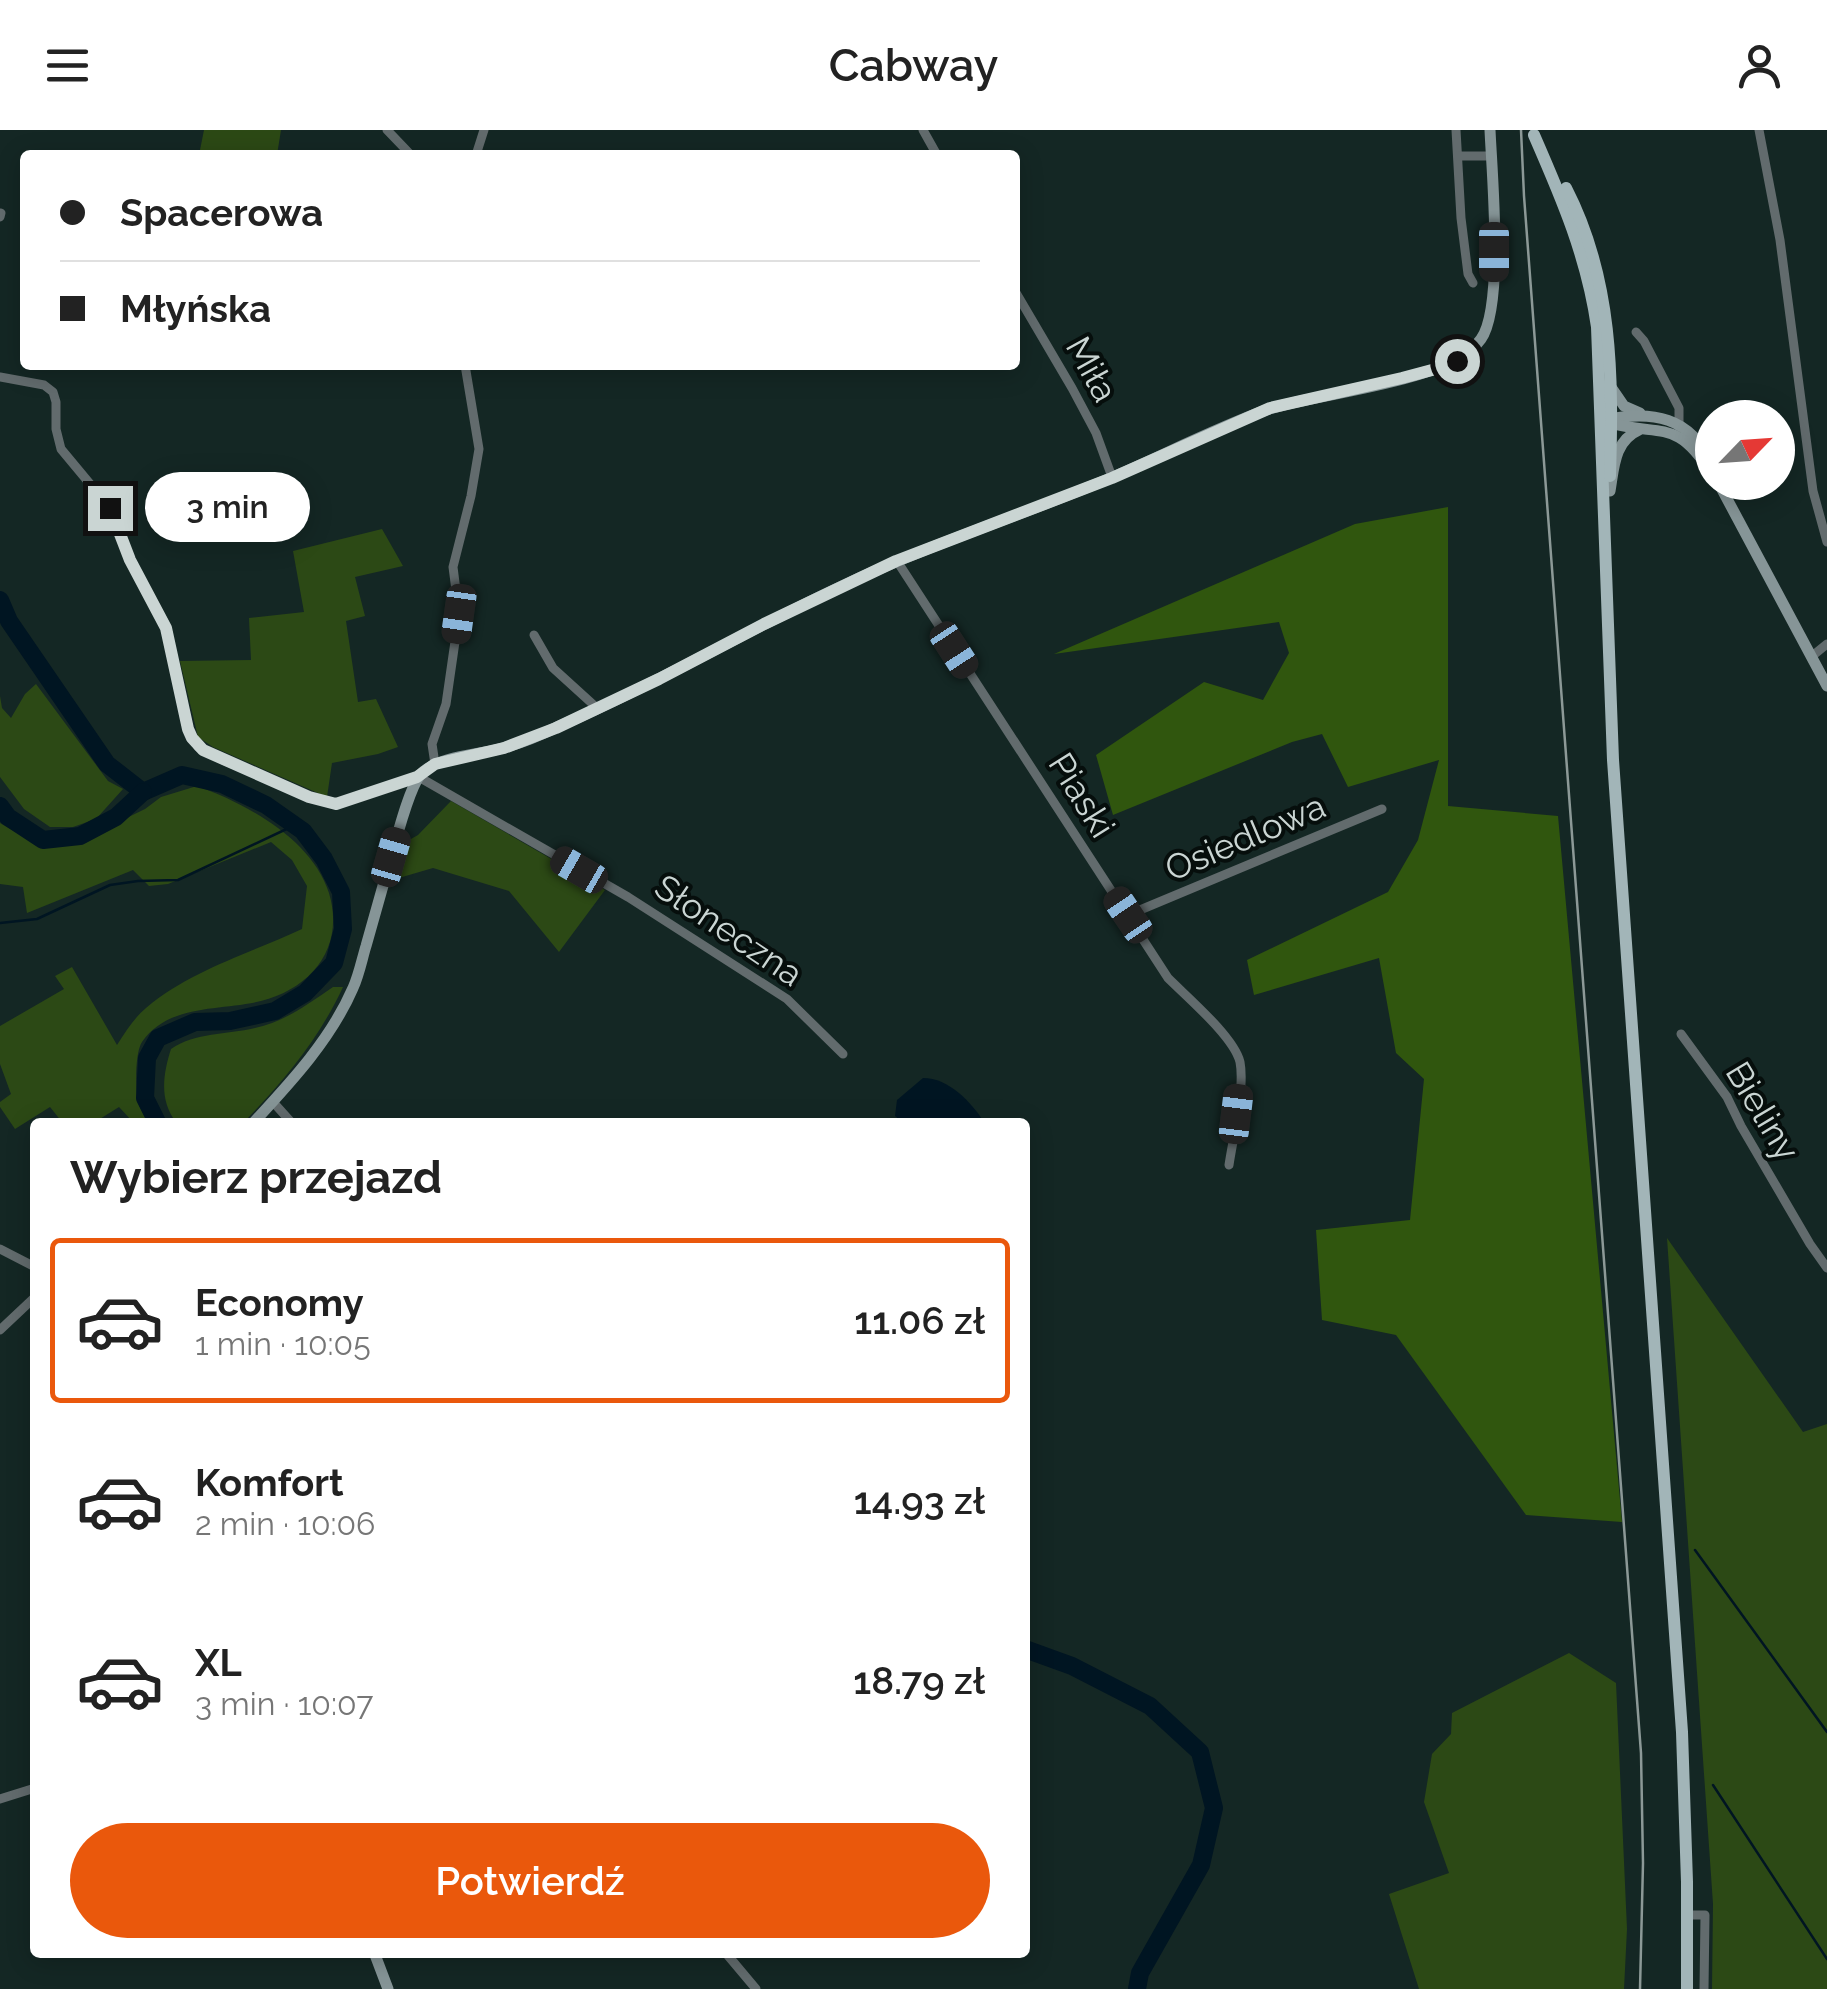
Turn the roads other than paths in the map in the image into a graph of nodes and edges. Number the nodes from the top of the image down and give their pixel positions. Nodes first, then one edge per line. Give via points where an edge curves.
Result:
1 (387, 130) edge
2 (1456, 130) edge
3 (1490, 130) edge
4 (1759, 130) edge
5 (1533, 132) edge
6 (406, 150) edge
7 (1458, 156) junction
8 (1491, 156) junction
9 (1473, 283) dead end
10 (1020, 300) edge
11 (1636, 332) dead end
12 (466, 370) edge
13 (0, 377) edge
14 (1610, 384) junction
15 (1607, 421) junction
16 (1646, 423) junction
17 (1679, 430) junction
18 (1695, 438) edge
19 (1695, 449) edge
20 (1112, 478) junction
21 (1610, 491) junction
22 (1728, 500) edge
23 (1827, 542) edge
24 (896, 561) junction
25 (1606, 571) junction
26 (534, 636) dead end
27 (1827, 644) edge
28 (1811, 656) junction
29 (1827, 686) edge
30 (597, 708) junction
31 (435, 764) junction
32 (417, 777) junction
33 (1382, 809) dead end
34 (1128, 915) junction
35 (1681, 1034) dead end
36 (843, 1054) dead end
37 (273, 1102) junction
38 (258, 1118) edge
39 (287, 1118) edge
40 (1229, 1165) dead end
41 (0, 1249) edge
42 (30, 1264) edge
43 (1827, 1268) edge
44 (30, 1302) edge
45 (0, 1330) edge
46 (30, 1790) edge
47 (0, 1799) edge
48 (1688, 1915) junction
49 (376, 1958) edge
50 (730, 1958) edge
51 (388, 1989) edge
52 (756, 1989) edge
53 (1687, 1989) edge
54 (1704, 1989) edge

1 - 6 street
2 - 7 street
3 - 8 street
4 - 23 street via 1813,490
5 - 14 main road via 1594,256
5 - 15 main road via 1586,265
7 - 8 street
7 - 9 street
8 - 20 street via 1492,308 1484,336 1466,356 1270,408
10 - 20 street, Miła via 1096,434
11 - 17 street via 1680,408
12 - 31 street via 479,449 453,567 459,614 446,704 432,744
13 - 32 street via 53,392 62,449 110,508 164,622 198,747 336,804
14 - 15 main road
14 - 16 street
15 - 16 street via 1631,416
15 - 21 main road
15 - 25 main road
16 - 17 street
16 - 21 street via 1621,443
17 - 18 street
17 - 19 street
20 - 24 street
21 - 25 main road
22 - 28 street
24 - 30 street
24 - 34 street, Piaski
25 - 48 main road
26 - 30 street via 553,668
27 - 28 street
28 - 29 street
30 - 31 street via 504,748
31 - 32 street
32 - 36 street, Słoneczna via 628,896 787,998
32 - 37 street via 354,987 326,1037
33 - 34 street, Osiedlowa
34 - 40 street, Piaski via 1168,978 1240,1060
35 - 43 street, Bieliny via 1727,1097
37 - 38 street
37 - 39 street
41 - 42 street
44 - 45 street
46 - 47 street
48 - 53 main road
48 - 54 street via 1705,1915
49 - 51 street
50 - 52 street

